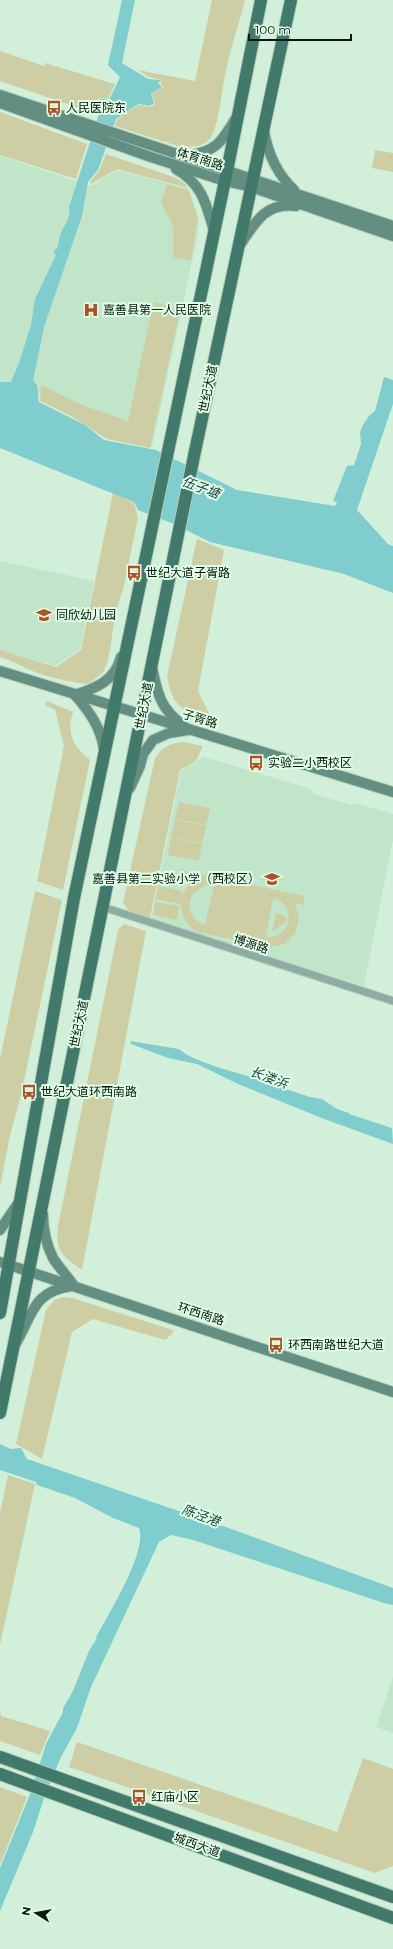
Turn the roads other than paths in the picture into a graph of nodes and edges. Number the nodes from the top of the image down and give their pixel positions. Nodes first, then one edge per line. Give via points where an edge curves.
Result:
1 (261, 0) edge
2 (291, 0) edge
3 (0, 95) edge
4 (0, 103) edge
5 (238, 114) junction
6 (263, 128) junction
7 (86, 129) junction
8 (115, 138) junction
9 (172, 154) junction
10 (162, 160) junction
11 (226, 176) junction
12 (252, 183) junction
13 (297, 193) junction
14 (312, 208) junction
15 (393, 226) edge
16 (214, 231) junction
17 (393, 236) edge
18 (238, 248) junction
19 (130, 630) junction
20 (152, 665) junction
21 (0, 671) edge
22 (75, 695) junction
23 (114, 707) junction
24 (142, 715) junction
25 (190, 729) junction
26 (104, 755) junction
27 (393, 792) edge
28 (124, 800) junction
29 (103, 908) junction
30 (393, 1001) edge
31 (21, 1199) junction
32 (43, 1204) junction
33 (0, 1230) edge
34 (5, 1263) edge
35 (29, 1271) junction
36 (74, 1286) junction
37 (0, 1313) edge
38 (13, 1347) junction
39 (393, 1392) edge
40 (1, 1408) edge
41 (0, 1757) edge
42 (0, 1774) edge
43 (393, 1897) edge
44 (393, 1918) edge

1 - 5 main road
2 - 6 main road, 世纪大道
3 - 7 street, 体育南路
4 - 7 street, 体育南路
5 - 9 street via 222,140 203,154 184,157
5 - 11 main road
6 - 12 main road, 世纪大道
6 - 13 street via 268,151 282,179
7 - 8 street, 体育南路
8 - 9 street, 体育南路
8 - 10 street, 体育南路
9 - 11 street, 体育南路
10 - 11 street, 体育南路
10 - 16 street via 198,187 206,202
11 - 12 street, 体育南路
11 - 16 main road
12 - 13 street, 体育南路
12 - 14 street, 体育南路
12 - 18 main road, 世纪大道
13 - 15 street, 体育南路
14 - 17 street, 体育南路
14 - 18 street via 289,205 264,212
16 - 19 main road
18 - 20 main road, 世纪大道
19 - 22 street via 119,665 111,677 103,685
19 - 23 main road
20 - 24 main road, 世纪大道
20 - 25 street via 164,709
21 - 22 street, 子胥路
22 - 23 street, 子胥路
22 - 26 street via 100,729
23 - 24 street, 子胥路
23 - 26 main road
24 - 25 street, 子胥路
24 - 28 main road, 世纪大道
25 - 27 street, 子胥路
25 - 28 street via 153,740 143,754
26 - 31 main road via 74,898
28 - 29 main road, 世纪大道
29 - 30 street, 博源路
29 - 32 main road, 世纪大道
31 - 33 street
31 - 34 main road
32 - 35 main road, 世纪大道
32 - 36 street via 45,1236 53,1259
34 - 35 street, 环西南路
34 - 37 main road
35 - 36 street, 环西南路
35 - 38 main road, 世纪大道
36 - 38 street via 59,1288 36,1302
36 - 39 street, 环西南路
38 - 40 main road, 世纪大道
41 - 43 main road, 城西大道
42 - 44 main road, 城西大道

